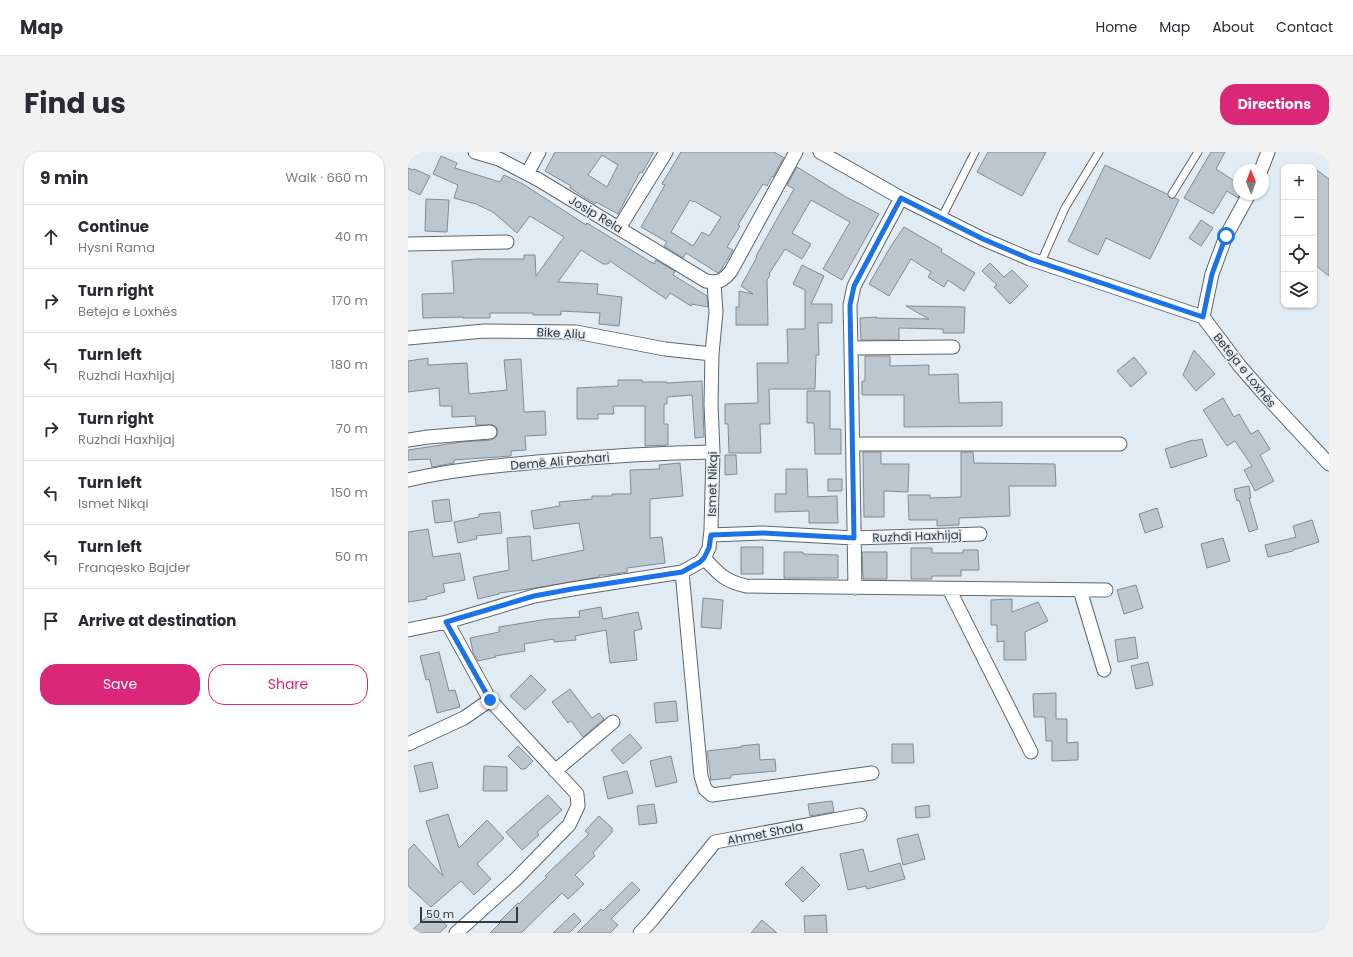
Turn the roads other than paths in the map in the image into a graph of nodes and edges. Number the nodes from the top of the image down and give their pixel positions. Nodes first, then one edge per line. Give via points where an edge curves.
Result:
1 (475, 152) edge
2 (539, 152) edge
3 (666, 152) edge
4 (796, 152) edge
5 (820, 152) edge
6 (975, 152) edge
7 (1099, 152) edge
8 (1198, 152) edge
9 (1268, 152) edge
10 (1263, 164) edge
11 (527, 174) junction
12 (1172, 194) dead end
13 (901, 198) junction
14 (1246, 200) edge
15 (941, 219) junction
16 (619, 228) junction
17 (507, 242) dead end
18 (408, 244) edge
19 (1041, 262) junction
20 (714, 282) junction
21 (1203, 317) junction
22 (408, 338) edge
23 (953, 346) dead end
24 (850, 348) junction
25 (712, 354) junction
26 (490, 432) dead end
27 (408, 440) edge
28 (852, 444) junction
29 (1120, 444) dead end
30 (713, 452) junction
31 (1329, 464) edge
32 (408, 480) edge
33 (980, 534) dead end
34 (711, 535) junction
35 (854, 538) junction
36 (704, 558) junction
37 (682, 572) junction
38 (855, 588) junction
39 (949, 588) junction
40 (1080, 590) junction
41 (1106, 590) dead end
42 (446, 622) junction
43 (408, 630) edge
44 (1104, 670) dead end
45 (490, 700) junction
46 (613, 722) dead end
47 (408, 744) edge
48 (1031, 752) dead end
49 (555, 771) junction
50 (872, 773) dead end
51 (860, 815) dead end
52 (456, 933) edge
53 (640, 933) edge

1 - 11 street, Josip Rela via 499,159
2 - 11 street
3 - 16 street
4 - 20 street via 731,271 724,280
5 - 13 street
6 - 15 lane
7 - 19 lane via 1065,208
8 - 12 lane
9 - 10 street
11 - 16 street, Josip Rela
13 - 15 street
13 - 24 street, Ruzhdi Haxhijaj via 854,286 850,305
14 - 21 street via 1226,236 1212,274
15 - 19 street
16 - 20 street, Josip Rela via 706,281
17 - 18 street
19 - 21 street
20 - 25 street, Ismet Nikqi via 716,312
21 - 31 street, Beteja e Loxhës via 1239,365
22 - 25 street, Bike Aliu via 484,331 576,332 665,349
23 - 24 street
24 - 28 street, Ruzhdi Haxhijaj
25 - 30 street, Ismet Nikqi
26 - 27 street
28 - 29 street
28 - 35 street, Ruzhdi Haxhijaj
30 - 32 street, Demë Ali Pozhari via 543,462 470,469
30 - 34 street, Ismet Nikqi
33 - 35 street, Ruzhdi Haxhijaj
34 - 35 street, Ruzhdi Haxhijaj via 763,533
34 - 36 street, Ismet Nikqi
35 - 38 street
36 - 37 street
36 - 38 street via 722,577 732,583 746,586
37 - 42 street via 534,596
37 - 50 street via 701,776 705,789 712,795
38 - 39 street
39 - 40 street
39 - 48 street
40 - 41 street
40 - 44 street
42 - 43 street
42 - 45 street
45 - 47 street via 464,718
45 - 49 street
46 - 49 street
49 - 52 street via 577,794 578,806 568,825 515,880
51 - 53 street, Ahmet Shala via 715,842

